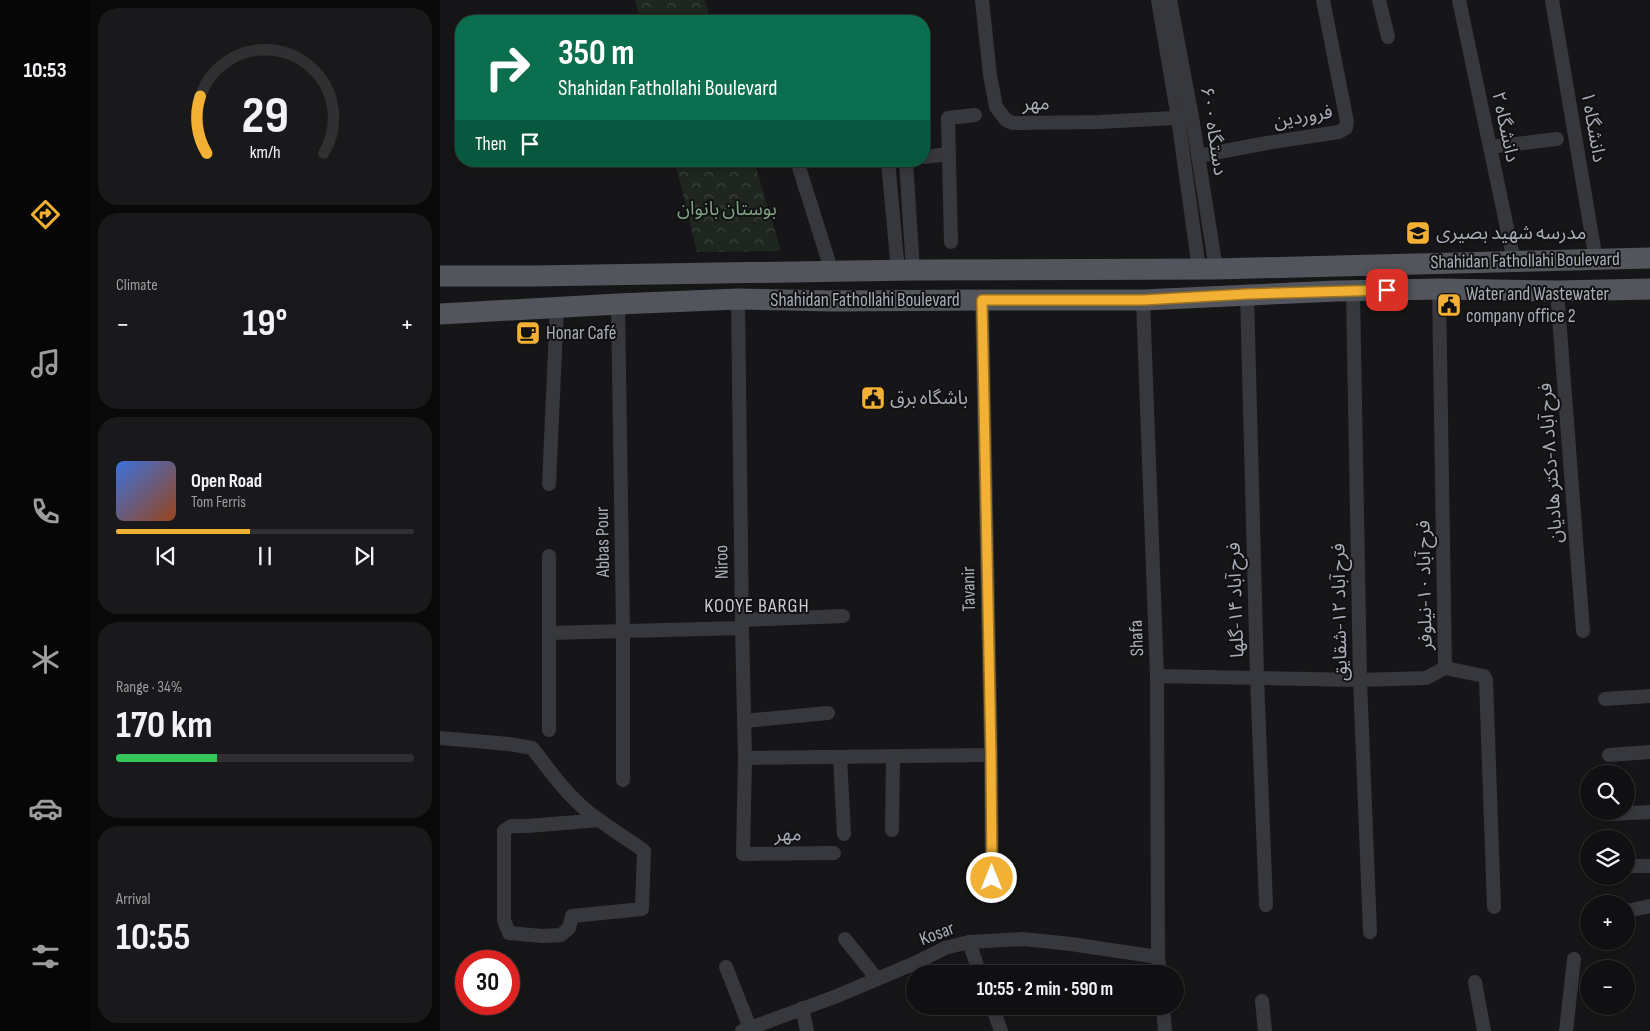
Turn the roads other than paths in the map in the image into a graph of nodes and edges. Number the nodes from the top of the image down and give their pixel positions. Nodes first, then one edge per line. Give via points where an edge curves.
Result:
1 (982, 0) edge
2 (1158, 0) edge
3 (1170, 0) edge
4 (1323, 0) edge
5 (1379, 0) edge
6 (1459, 0) edge
7 (1552, 0) edge
8 (1388, 37) dead end
9 (975, 115) dead end
10 (1185, 117) junction
11 (1557, 139) dead end
12 (1490, 147) junction
13 (949, 154) junction
14 (930, 156) edge
15 (1198, 156) junction
16 (799, 167) edge
17 (889, 167) edge
18 (906, 167) edge
19 (951, 242) dead end
20 (1650, 258) edge
21 (1596, 260) junction
22 (1514, 261) junction
23 (1208, 269) junction
24 (906, 270) junction
25 (832, 272) junction
26 (440, 276) edge
27 (1439, 289) junction
28 (1650, 289) edge
29 (1353, 290) junction
30 (1557, 291) junction
31 (1247, 294) junction
32 (738, 300) junction
33 (982, 300) junction
34 (1143, 300) junction
35 (618, 304) junction
36 (557, 307) junction
37 (440, 308) edge
38 (513, 310) junction
39 (440, 314) edge
40 (549, 484) dead end
41 (549, 556) dead end
42 (843, 616) dead end
43 (742, 624) junction
44 (623, 630) junction
45 (1583, 631) dead end
46 (549, 633) junction
47 (1445, 668) junction
48 (1157, 676) junction
49 (1257, 677) junction
50 (1360, 680) junction
51 (1650, 696) edge
52 (1605, 699) dead end
53 (828, 714) dead end
54 (744, 721) junction
55 (549, 730) dead end
56 (440, 738) edge
57 (1650, 752) edge
58 (991, 755) junction
59 (1609, 755) dead end
60 (893, 756) junction
61 (840, 757) junction
62 (745, 758) junction
63 (623, 780) dead end
64 (1650, 812) edge
65 (1635, 813) edge
66 (600, 820) junction
67 (892, 830) dead end
68 (844, 834) dead end
69 (834, 853) dead end
70 (742, 854) joint
71 (1635, 866) edge
72 (1650, 866) edge
73 (992, 878) dead end
74 (1266, 906) dead end
75 (1650, 906) edge
76 (1494, 907) dead end
77 (1635, 909) edge
78 (1370, 932) dead end
79 (845, 939) dead end
80 (969, 942) junction
81 (1158, 956) junction
82 (1574, 959) dead end
83 (977, 965) edge
84 (1159, 965) edge
85 (726, 967) dead end
86 (877, 979) junction
87 (1475, 982) dead end
88 (1262, 1002) dead end
89 (802, 1008) junction
90 (995, 1015) edge
91 (1164, 1015) edge
92 (746, 1030) edge
93 (807, 1031) edge
94 (1001, 1031) edge
95 (1165, 1031) edge
96 (1265, 1031) edge
97 (1484, 1031) edge
98 (1566, 1031) edge

1 - 10 street, مهر via 991,83 996,107 1006,120 1013,123
2 - 10 street, ۶۰۰ دستگاه
3 - 10 street, ۶۰۰ دستگاه
4 - 15 street, فروردین via 1346,128 1339,132
5 - 8 street
6 - 12 street, دانشگاه ۲
7 - 21 street, دانشگاه ۱
9 - 13 street via 948,118
10 - 15 street, ۶۰۰ دستگاه
10 - 23 street, ۶۰۰ دستگاه
11 - 12 street
12 - 22 street, دانشگاه ۲
13 - 14 street
13 - 19 street
15 - 23 street, ۶۰۰ دستگاه
16 - 25 street
17 - 24 street
18 - 24 street
20 - 21 main road, Shahidan Fathollahi Boulevard
21 - 22 main road, Shahidan Fathollahi Boulevard
22 - 23 main road, Shahidan Fathollahi Boulevard
23 - 24 main road, Shahidan Fathollahi Boulevard
24 - 25 main road, Shahidan Fathollahi Boulevard
25 - 26 main road, Shahidan Fathollahi Boulevard
27 - 29 main road, Shahidan Fathollahi Boulevard
27 - 30 main road, Shahidan Fathollahi Boulevard
27 - 47 street, فرح آباد ۱۰-نیلوفر
28 - 30 main road, Shahidan Fathollahi Boulevard
29 - 31 main road, Shahidan Fathollahi Boulevard
29 - 50 street, فرح آباد ۱۲-شقایق
30 - 45 street, فرح آباد ۸-دکتر هادیان
31 - 34 main road, Shahidan Fathollahi Boulevard
31 - 49 street, فرح آباد ۱۴-گلها
32 - 33 main road, Shahidan Fathollahi Boulevard
32 - 35 main road, Shahidan Fathollahi Boulevard
32 - 43 street, Niroo
33 - 34 main road, Shahidan Fathollahi Boulevard
33 - 58 street, Tavanir
34 - 48 street, Shafa
35 - 36 main road, Shahidan Fathollahi Boulevard
35 - 44 street, Abbas Pour
36 - 38 main road, Shahidan Fathollahi Boulevard
36 - 40 street
37 - 38 main road via 499,306
38 - 39 main road, Shahidan Fathollahi Boulevard
41 - 46 street
42 - 43 street
43 - 44 street
43 - 54 street, Niroo
44 - 46 street
44 - 63 street, Abbas Pour
46 - 55 street
47 - 50 street via 1426,678
47 - 76 street, فرح آباد ۱۰-نیلوفر via 1484,676 1486,680
48 - 49 street
48 - 81 street, Shafa
49 - 50 street
49 - 74 street, فرح آباد ۱۴-گلها
50 - 78 street, فرح آباد ۱۲-شقایق
51 - 52 street
53 - 54 street
54 - 62 street, Niroo
56 - 66 street via 532,748 585,810
57 - 59 street
58 - 60 street
58 - 73 street, Tavanir
60 - 61 street
60 - 67 street
61 - 62 street
61 - 68 street
62 - 70 street, Niroo
64 - 65 street
66 - 66 street via 644,851 642,909 572,916 569,928 561,935 509,933 504,920 504,831 511,826
69 - 70 street, مهر
71 - 72 street
75 - 77 street
79 - 86 street
80 - 81 street, Kosar via 1023,939
80 - 83 street
80 - 86 street, Kosar via 945,948
81 - 84 street, Shafa
82 - 98 street
85 - 92 street
86 - 89 street, Kosar
87 - 97 street
88 - 96 street
89 - 92 street, Kosar
89 - 93 street
90 - 94 street
91 - 95 street

